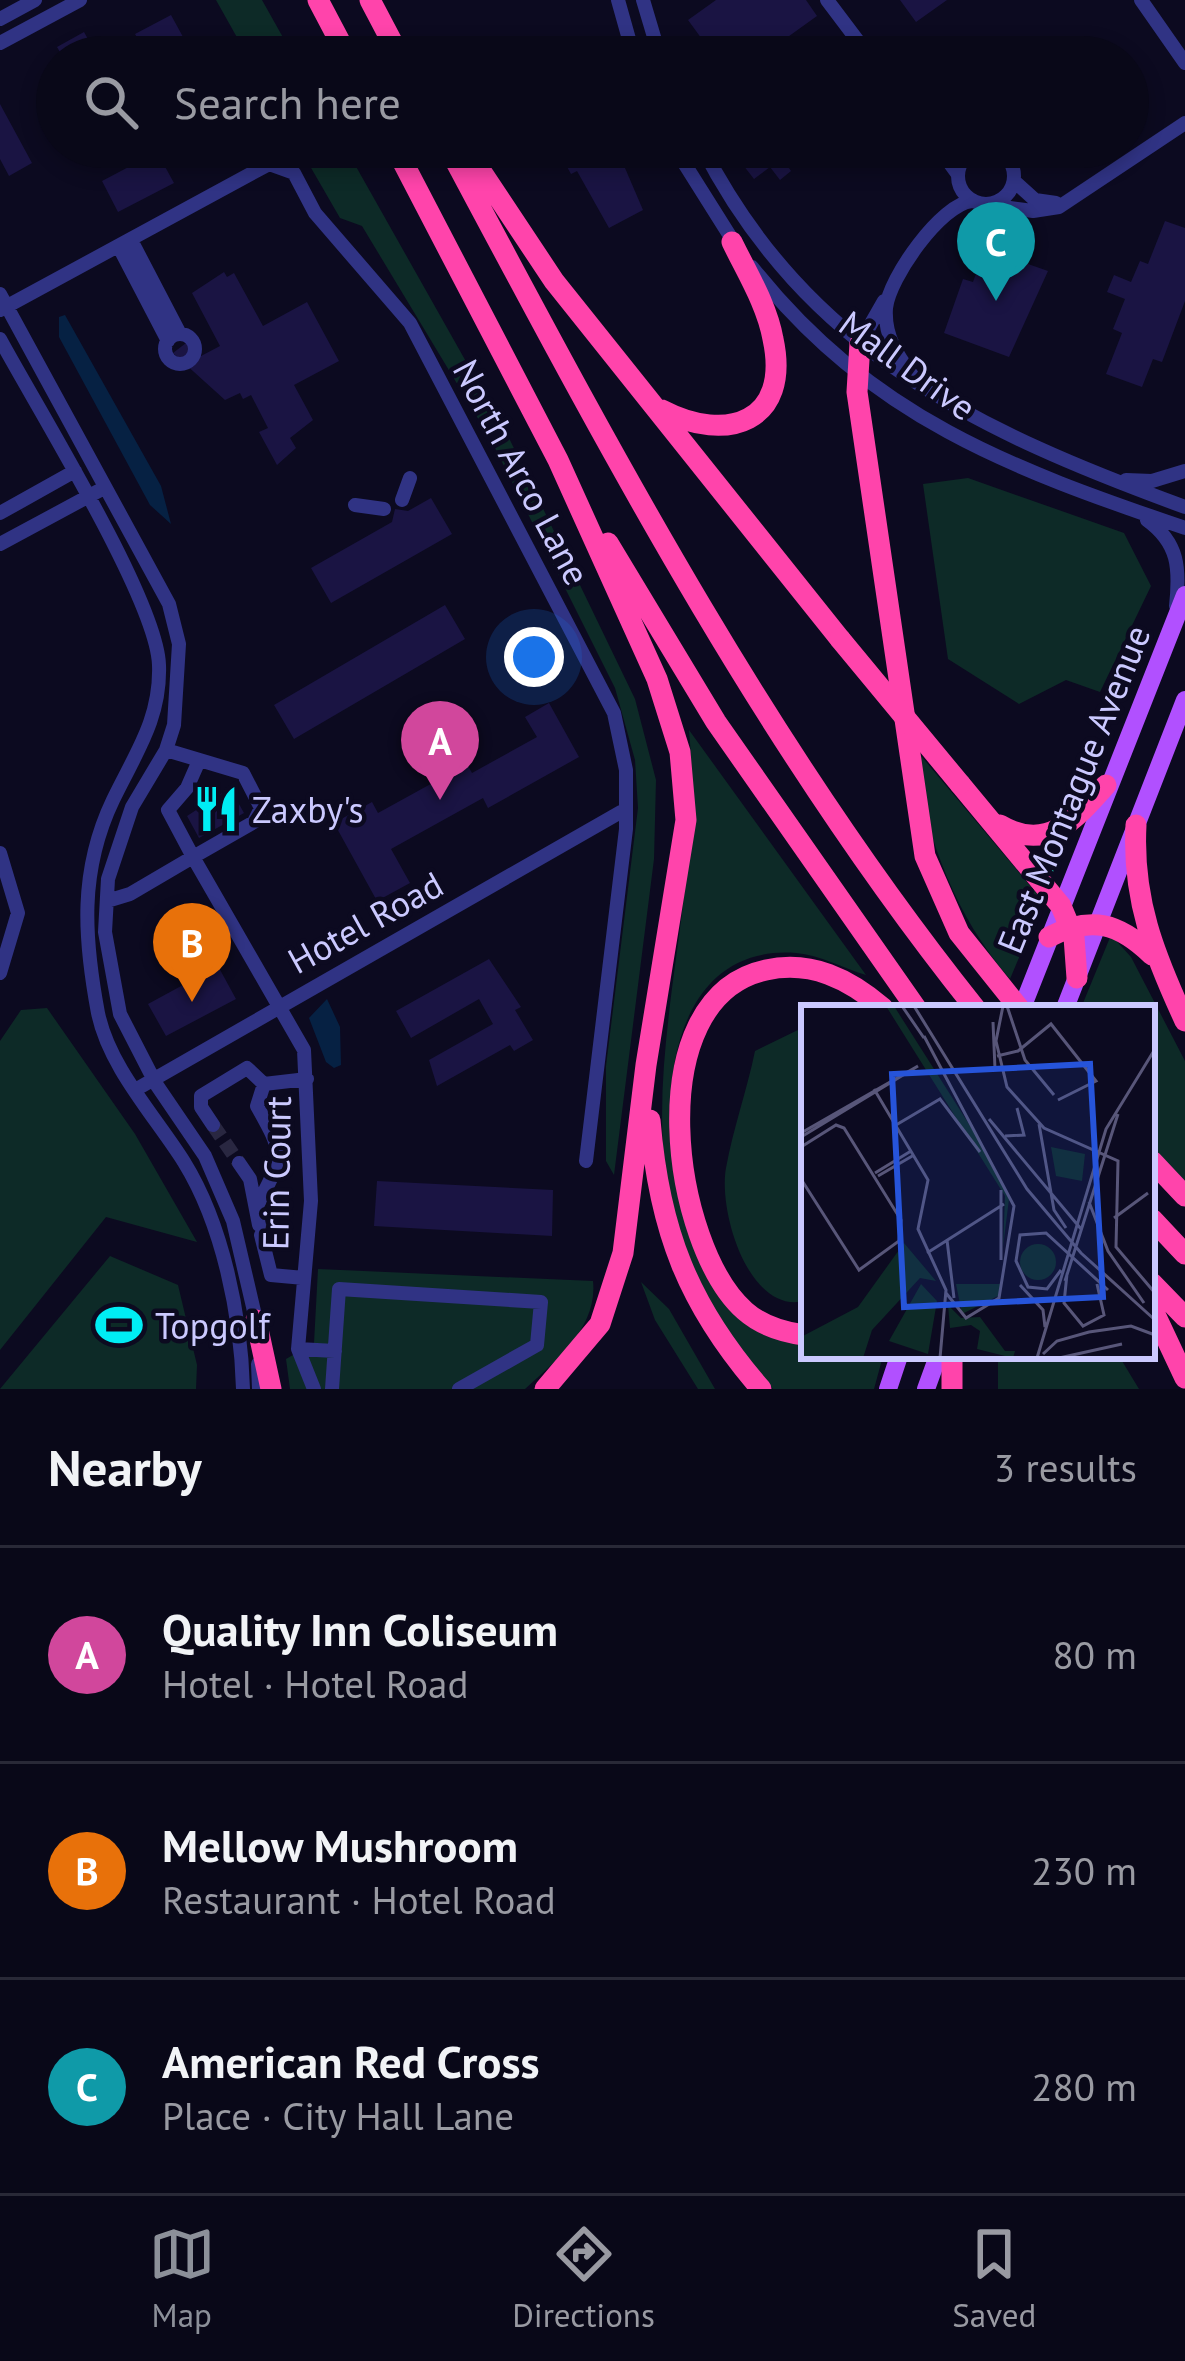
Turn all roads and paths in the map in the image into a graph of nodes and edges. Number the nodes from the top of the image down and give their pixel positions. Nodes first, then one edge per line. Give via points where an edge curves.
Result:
1 (35, 0) edge
2 (80, 0) edge
3 (318, 0) edge
4 (618, 0) edge
5 (643, 0) edge
6 (827, 0) edge
7 (1141, 0) edge
8 (373, 6) edge
9 (0, 19) edge
10 (337, 36) edge
11 (391, 36) edge
12 (628, 36) edge
13 (654, 36) edge
14 (854, 36) edge
15 (0, 43) edge
16 (1185, 63) edge
17 (1185, 123) edge
18 (1149, 147) edge
19 (254, 168) edge
20 (281, 168) edge
21 (405, 168) edge
22 (459, 168) edge
23 (479, 168) edge
24 (687, 168) edge
25 (716, 168) edge
26 (953, 168) edge
27 (959, 168) edge
28 (1012, 168) edge
29 (1118, 168) edge
30 (957, 173) junction
31 (1014, 181) junction
32 (1072, 199) junction
33 (977, 203) junction
34 (732, 242) junction
35 (125, 244) junction
36 (890, 290) junction
37 (2, 303) edge
38 (174, 338) dead end
39 (0, 339) edge
40 (860, 344) junction
41 (854, 370) junction
42 (925, 391) junction
43 (651, 405) junction
44 (558, 460) junction
45 (90, 462) junction
46 (1185, 471) edge
47 (72, 473) junction
48 (410, 478) dead end
49 (1112, 480) junction
50 (104, 488) junction
51 (86, 498) junction
52 (402, 500) dead end
53 (355, 505) dead end
54 (1185, 507) edge
55 (384, 509) dead end
56 (1133, 510) junction
57 (0, 513) edge
58 (1185, 528) edge
59 (0, 544) edge
60 (1185, 595) edge
61 (1175, 621) junction
62 (1185, 700) edge
63 (166, 750) junction
64 (198, 763) junction
65 (1106, 785) junction
66 (626, 809) junction
67 (989, 819) junction
68 (1136, 825) junction
69 (1054, 841) dead end
70 (0, 853) edge
71 (193, 857) junction
72 (1052, 873) dead end
73 (107, 901) junction
74 (1066, 916) junction
75 (1098, 923) junction
76 (1049, 937) joint
77 (1156, 960) junction
78 (0, 970) edge
79 (1070, 994) edge
80 (278, 1005) junction
81 (878, 1005) edge
82 (914, 1005) edge
83 (973, 1005) edge
84 (1018, 1005) edge
85 (1021, 1005) edge
86 (1185, 1021) edge
87 (653, 1035) junction
88 (152, 1077) junction
89 (307, 1078) junction
90 (264, 1084) junction
91 (135, 1090) junction
92 (212, 1124) dead end
93 (586, 1161) dead end
94 (239, 1163) tunnel mouth
95 (1155, 1164) edge
96 (1185, 1196) edge
97 (1155, 1222) edge
98 (264, 1225) junction
99 (1185, 1254) edge
100 (304, 1278) junction
101 (1155, 1286) edge
102 (1155, 1314) edge
103 (1185, 1317) edge
104 (256, 1320) junction
105 (801, 1334) edge
106 (298, 1348) junction
107 (335, 1352) junction
108 (898, 1359) edge
109 (937, 1359) edge
110 (1185, 1378) edge
111 (243, 1389) edge
112 (259, 1389) edge
113 (271, 1389) edge
114 (314, 1389) edge
115 (332, 1389) edge
116 (459, 1389) edge
117 (545, 1389) edge
118 (761, 1389) edge
119 (888, 1389) edge
120 (926, 1389) edge

1 - 9 street
2 - 15 street
3 - 10 highway
4 - 12 street
5 - 13 street
6 - 14 street
7 - 16 street
8 - 11 highway
17 - 18 street
19 - 35 street, North Arco Lane
20 - 66 street, North Arco Lane via 294,172 316,213 410,322 614,713
21 - 44 highway
22 - 83 highway via 631,490 770,725
23 - 43 highway
24 - 34 street, Mall Drive
25 - 40 street, Mall Drive via 764,242
26 - 30 street
27 - 30 street
28 - 31 street
29 - 32 street
30 - 33 street via 959,187
31 - 32 street via 1035,200
31 - 33 street via 999,201
32 - 33 street via 1046,212
33 - 36 street via 941,214
34 - 41 street, Mall Drive
34 - 43 highway via 774,341 766,402 756,416 725,429
35 - 37 street, North Arco Lane
35 - 38 street
36 - 40 street
36 - 42 street via 889,340
37 - 45 street
39 - 47 street
40 - 41 highway
40 - 42 street, Mall Drive
41 - 56 street, Mall Drive via 992,459
41 - 84 highway via 925,856 959,933
42 - 49 street, Mall Drive via 1016,442
43 - 67 highway, bridge
44 - 82 highway via 716,722
44 - 87 highway via 680,752 686,820
45 - 47 street
45 - 50 street
46 - 49 street
47 - 51 street
47 - 57 street
48 - 52 street
49 - 54 street, Mall Drive
50 - 51 street
50 - 63 street via 170,604 179,692
51 - 59 street
51 - 91 street via 158,646 147,742 112,801 86,893 84,935 100,1020
53 - 55 street
56 - 58 street, Mall Drive
56 - 61 street via 1172,545 1180,572
60 - 61 main road, East Montague Avenue
61 - 65 main road, East Montague Avenue
62 - 68 main road, East Montague Avenue
63 - 64 street
63 - 73 street via 132,808
64 - 71 street, Erin Court via 167,810
64 - 71 street via 243,773 261,808 254,822
65 - 67 highway via 1053,835 1014,834
65 - 74 main road, East Montague Avenue
66 - 80 street, Hotel Road
66 - 93 street, North Arco Lane
67 - 74 highway
68 - 75 main road, East Montague Avenue
68 - 77 highway via 1133,868
69 - 72 path
70 - 78 street via 18,913
71 - 73 street
71 - 80 street, Erin Court
73 - 88 street via 120,1014
74 - 75 highway
74 - 76 highway
74 - 79 highway
75 - 77 highway via 1130,934
75 - 79 main road, East Montague Avenue
76 - 85 main road, East Montague Avenue
77 - 86 highway
80 - 88 street, Hotel Road
80 - 89 street, Erin Court via 298,1035
81 - 105 highway via 820,971 777,967 714,997 686,1048 682,1152 710,1256 744,1310
87 - 117 highway via 623,1253 599,1324
87 - 118 highway via 650,1120 667,1232 712,1329
88 - 91 street, Hotel Road
88 - 104 street via 224,1199
89 - 90 street
89 - 100 street, Erin Court
90 - 92 street via 247,1068 201,1096
90 - 98 street via 256,1106 280,1147
91 - 111 street via 187,1167 212,1225 235,1312
94 - 98 street
95 - 96 highway
97 - 99 highway
98 - 100 street via 271,1274
100 - 106 street, Erin Court
101 - 103 highway
102 - 110 highway
104 - 112 street
104 - 113 highway
106 - 107 street
106 - 114 street
107 - 115 street
107 - 116 street via 339,1289 541,1302 537,1345
108 - 119 main road
109 - 120 main road

